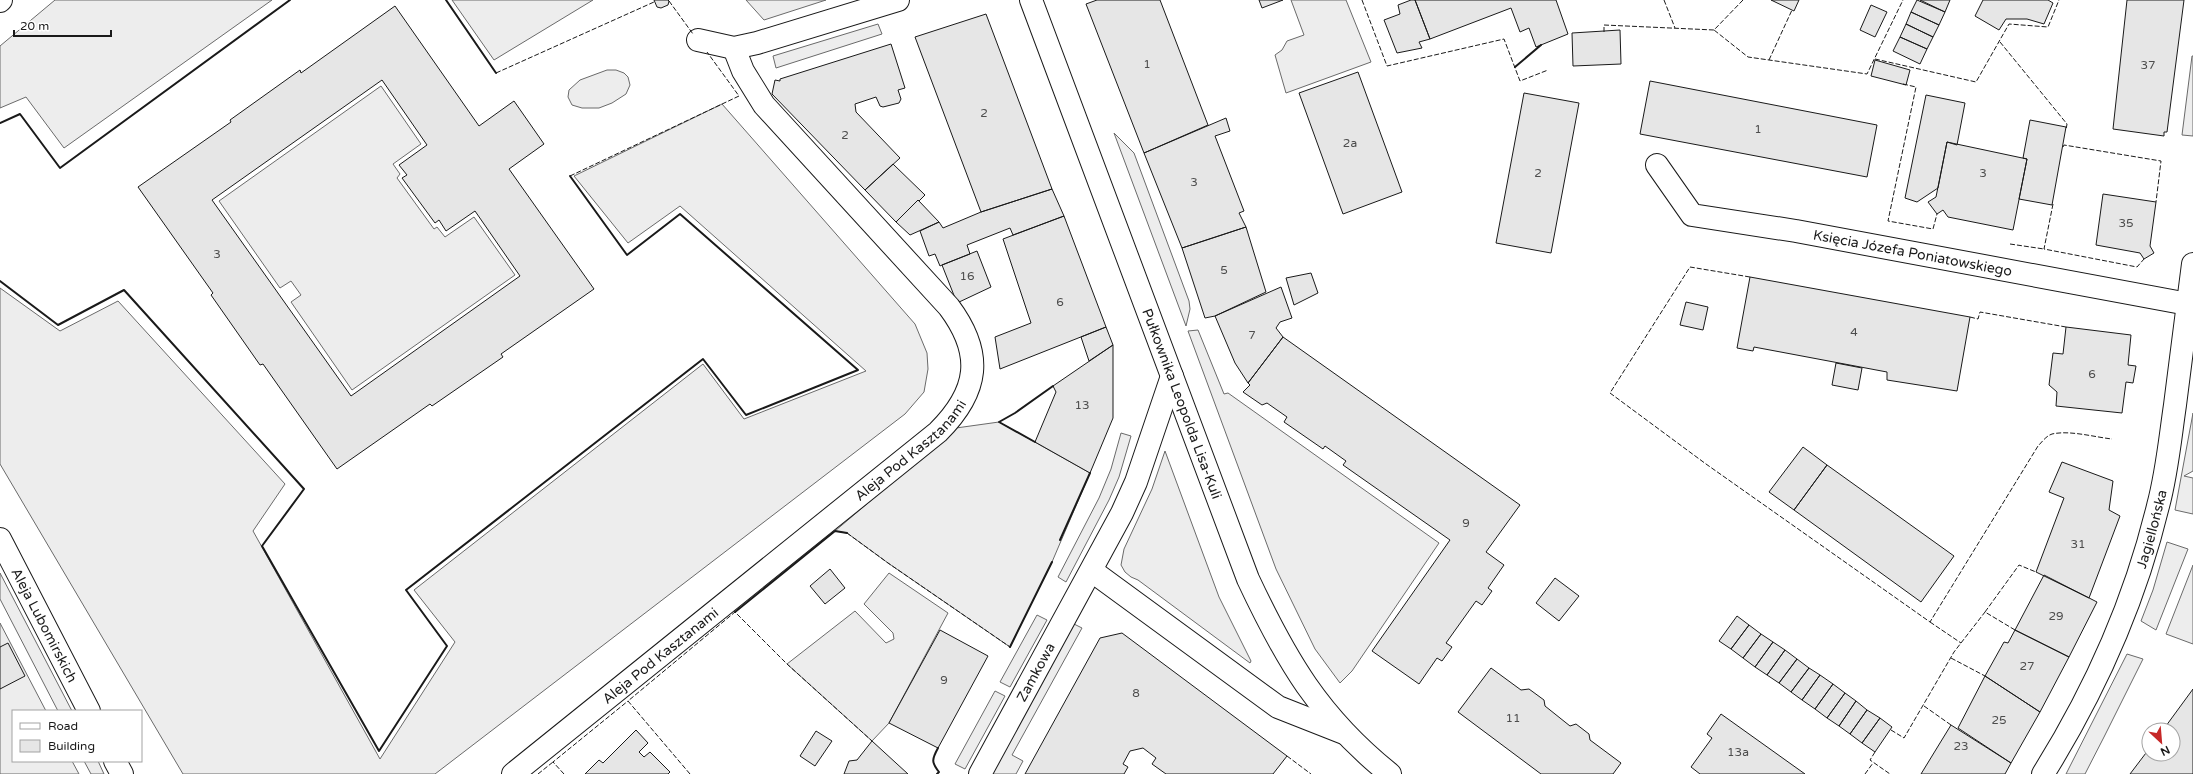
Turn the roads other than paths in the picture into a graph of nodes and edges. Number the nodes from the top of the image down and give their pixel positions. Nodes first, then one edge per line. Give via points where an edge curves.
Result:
1 (898, 0) edge
2 (1031, 0) edge
3 (698, 40) dead end
4 (734, 48) junction
5 (1657, 165) dead end
6 (2193, 264) edge
7 (2190, 305) edge
8 (1172, 376) junction
9 (0, 539) edge
10 (1092, 571) junction
11 (88, 710) edge
12 (1344, 733) junction
13 (116, 762) edge
14 (122, 774) edge
15 (513, 774) edge
16 (980, 774) edge
17 (1390, 774) edge
18 (2043, 774) edge

1 - 4 street via 757,44
2 - 8 street, Pułkownika Leopolda Lisa-Kuli
3 - 4 street
4 - 15 street, Aleja Pod Kasztanami via 743,71 764,106 960,322 968,338 972,356 972,376 967,395 955,415 938,432
5 - 7 street, Księcia Józefa Poniatowskiego via 1692,215 1796,231
6 - 7 street, Jagiellońska
7 - 18 street, Jagiellońska via 2159,505 2144,559 2123,618 2101,668 2065,739
8 - 10 street, Zamkowa via 1136,482
8 - 12 street, Pułkownika Leopolda Lisa-Kuli via 1248,579 1271,628 1294,669 1318,703
9 - 11 street, Aleja Lubomirskich
10 - 12 street via 1278,707
10 - 16 street, Zamkowa
12 - 17 street, Pułkownika Leopolda Lisa-Kuli
13 - 14 street

